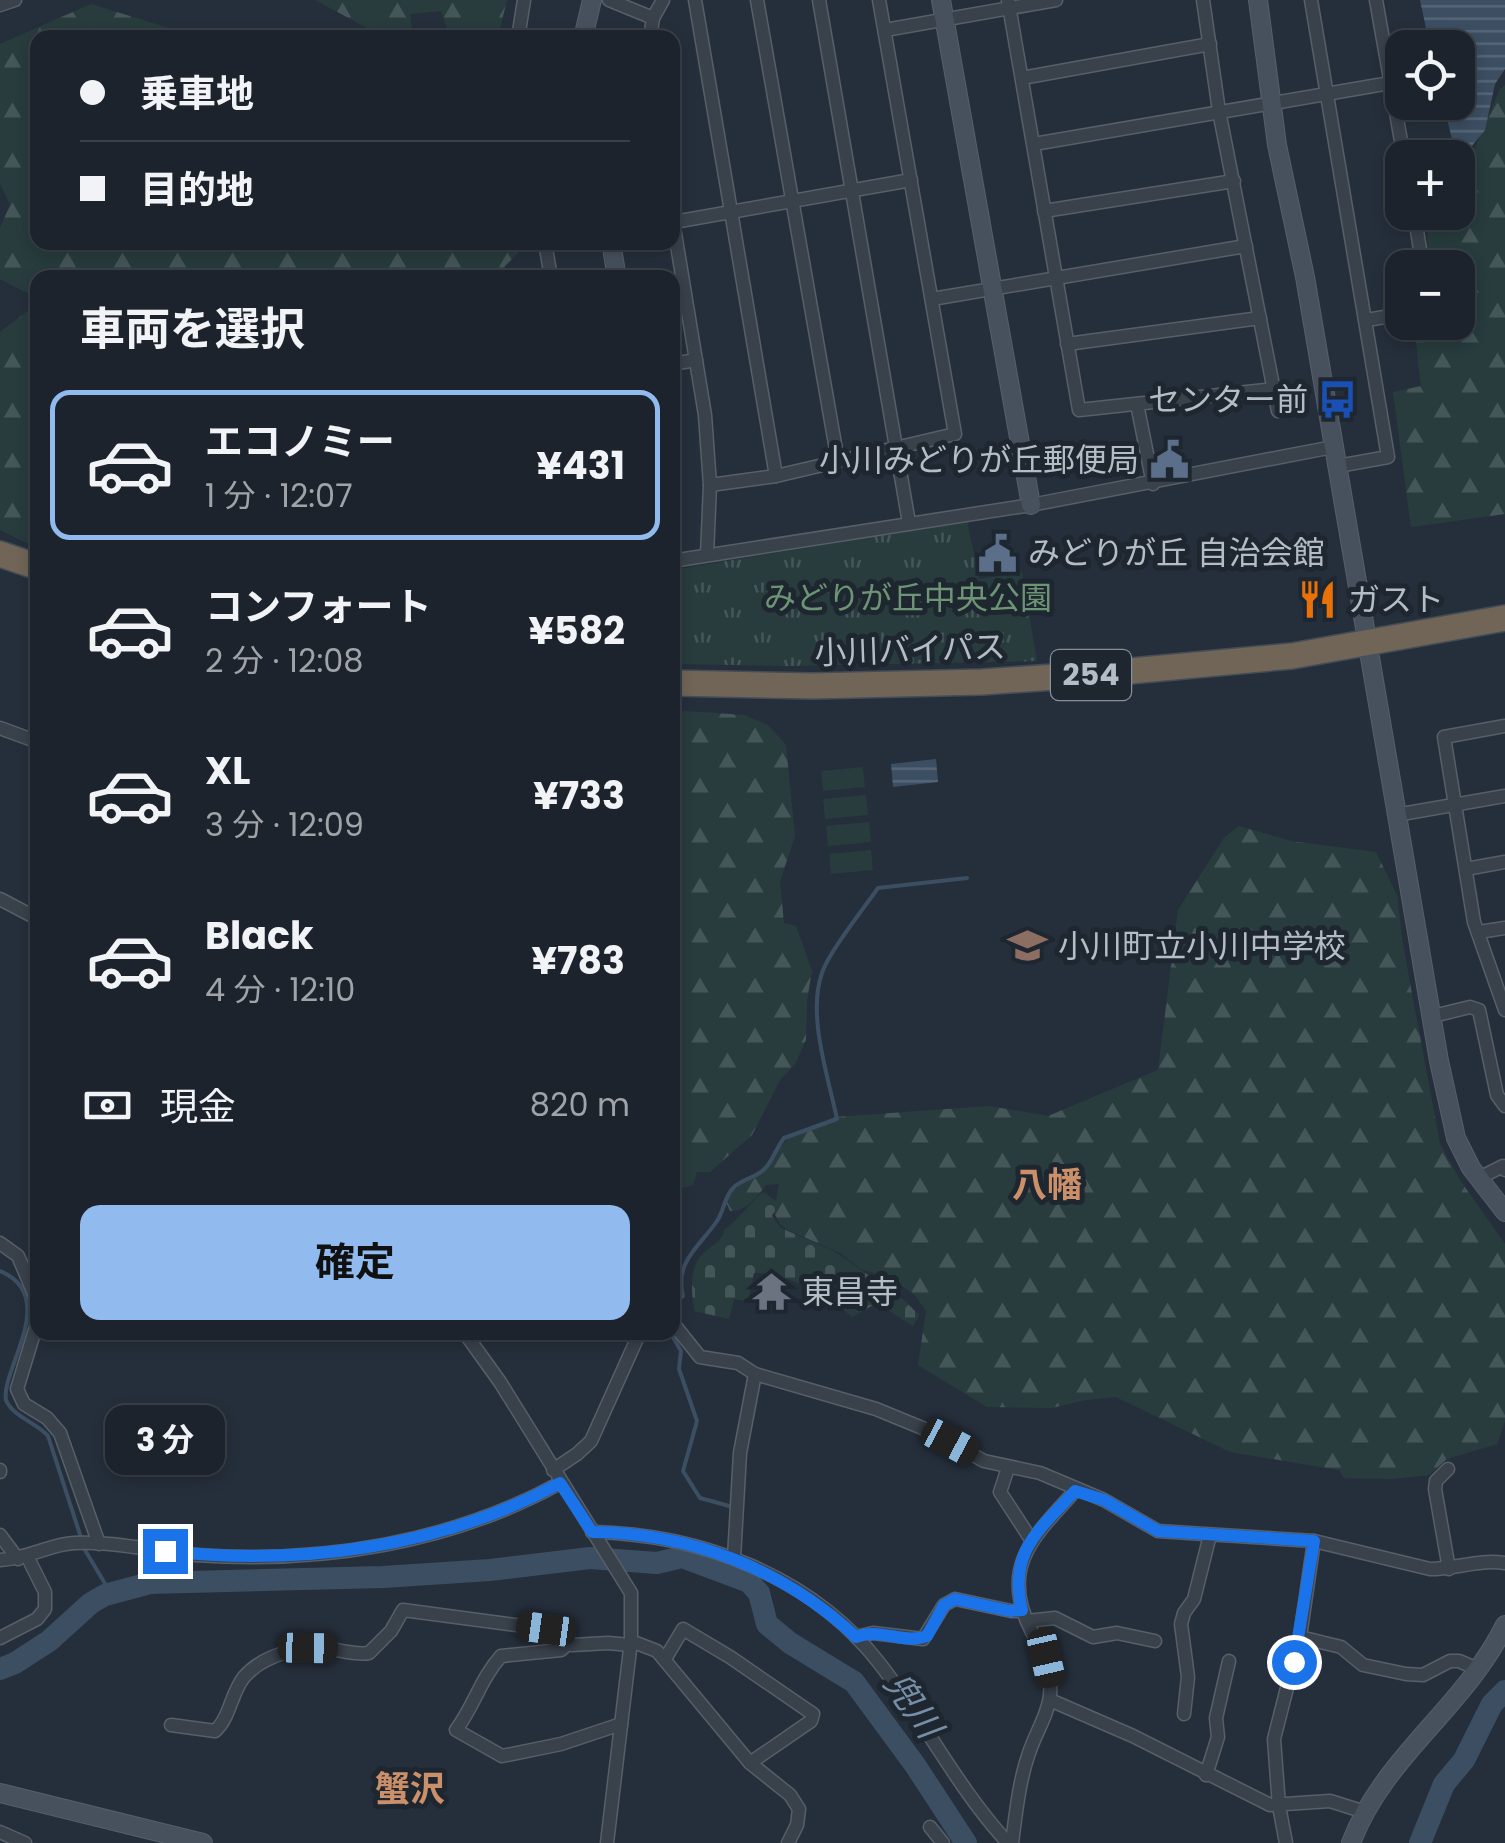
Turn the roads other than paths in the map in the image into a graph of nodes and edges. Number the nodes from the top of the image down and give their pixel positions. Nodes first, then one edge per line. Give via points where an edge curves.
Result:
1 (15, 0) edge
2 (524, 0) edge
3 (592, 0) edge
4 (609, 0) edge
5 (663, 0) edge
6 (694, 0) edge
7 (756, 0) edge
8 (820, 0) edge
9 (879, 0) edge
10 (942, 0) edge
11 (1056, 0) edge
12 (1203, 0) edge
13 (1258, 0) edge
14 (1311, 0) edge
15 (1376, 0) edge
16 (1008, 4) edge
17 (0, 5) edge
18 (653, 18) junction
19 (945, 21) junction
20 (519, 30) edge
21 (585, 30) edge
22 (651, 30) edge
23 (885, 30) junction
24 (1210, 44) junction
25 (1385, 53) edge
26 (1022, 78) junction
27 (1385, 84) edge
28 (1329, 95) junction
29 (1271, 103) junction
30 (1219, 111) junction
31 (1034, 144) junction
32 (910, 180) junction
33 (1234, 181) junction
34 (853, 190) junction
35 (792, 201) junction
36 (1044, 211) junction
37 (733, 212) junction
38 (680, 218) edge
39 (1246, 246) junction
40 (678, 250) edge
41 (1054, 278) junction
42 (990, 286) junction
43 (932, 298) junction
44 (1385, 317) edge
45 (1260, 318) junction
46 (1367, 320) junction
47 (1067, 344) junction
48 (696, 360) junction
49 (680, 363) edge
50 (1274, 389) junction
51 (1137, 404) junction
52 (1278, 411) dead end
53 (897, 450) junction
54 (1336, 457) junction
55 (838, 462) junction
56 (776, 476) junction
57 (1152, 484) junction
58 (710, 485) junction
59 (1031, 505) junction
60 (909, 523) junction
61 (0, 554) edge
62 (707, 556) junction
63 (680, 560) edge
64 (30, 564) edge
65 (1505, 618) edge
66 (1369, 644) junction
67 (680, 683) edge
68 (1505, 726) edge
69 (0, 728) edge
70 (30, 739) edge
71 (1505, 796) edge
72 (1456, 805) junction
73 (1396, 815) junction
74 (1505, 862) edge
75 (1466, 869) junction
76 (0, 898) edge
77 (30, 915) edge
78 (1505, 928) edge
79 (1479, 932) junction
80 (1502, 993) edge
81 (1505, 1010) edge
82 (1433, 1016) junction
83 (1505, 1106) edge
84 (1505, 1170) edge
85 (1479, 1178) junction
86 (1505, 1212) edge
87 (0, 1244) edge
88 (30, 1284) edge
89 (680, 1332) edge
90 (32, 1340) edge
91 (469, 1340) edge
92 (636, 1340) edge
93 (755, 1374) junction
94 (1008, 1468) junction
95 (1448, 1469) dead end
96 (553, 1470) junction
97 (560, 1483) junction
98 (1075, 1491) junction
99 (592, 1532) junction
100 (0, 1534) edge
101 (1210, 1535) junction
102 (1032, 1541) junction
103 (1314, 1541) junction
104 (98, 1544) junction
105 (23, 1558) junction
106 (734, 1558) junction
107 (0, 1560) edge
108 (1505, 1563) edge
109 (1449, 1569) junction
110 (1025, 1616) junction
111 (1505, 1626) edge
112 (856, 1637) junction
113 (1300, 1637) junction
114 (0, 1638) edge
115 (1155, 1641) dead end
116 (630, 1643) junction
117 (568, 1644) junction
118 (665, 1659) junction
119 (1229, 1661) dead end
120 (1480, 1670) junction
121 (1050, 1700) junction
122 (1184, 1714) dead end
123 (621, 1724) junction
124 (171, 1725) dead end
125 (750, 1763) junction
126 (1206, 1775) junction
127 (0, 1794) edge
128 (1279, 1806) junction
129 (1365, 1812) junction
130 (930, 1826) dead end
131 (0, 1832) edge
132 (25, 1843) edge
133 (203, 1843) edge
134 (607, 1843) edge
135 (788, 1843) edge
136 (944, 1843) edge
137 (1010, 1843) edge
138 (1286, 1843) edge
139 (1351, 1843) edge

1 - 17 street
2 - 20 street
3 - 21 street
4 - 18 street
5 - 18 street
6 - 37 street
7 - 35 street
8 - 34 street
9 - 23 street
10 - 19 street
11 - 16 street
12 - 24 street
13 - 29 street
14 - 28 street
15 - 25 street
16 - 19 street
16 - 26 street
18 - 22 street
19 - 23 street
19 - 42 street
23 - 32 street
24 - 26 street
24 - 30 street
26 - 31 street
27 - 28 street
28 - 29 street
28 - 46 street
29 - 30 street
29 - 54 street
30 - 31 street
30 - 33 street
31 - 36 street
32 - 34 street
32 - 43 street
33 - 36 street
33 - 39 street
34 - 35 street
34 - 53 street
35 - 37 street
35 - 55 street
36 - 41 street
37 - 38 street
37 - 56 street
39 - 41 street
39 - 45 street
40 - 48 street
41 - 42 street
41 - 47 street
42 - 43 street
42 - 59 street
43 - 53 street via 955,434
44 - 46 street
45 - 47 street
45 - 50 street
46 - 54 street via 1388,457
47 - 51 street via 1080,410
48 - 49 street
48 - 58 street
50 - 51 street
50 - 52 street
51 - 57 street
53 - 55 street
53 - 60 street
54 - 57 street
54 - 66 street
55 - 56 street
56 - 58 street
57 - 59 street
58 - 62 street
59 - 60 street
60 - 62 street
61 - 64 highway
62 - 63 street
65 - 66 highway, 小川バイパス / 254
66 - 67 highway, 小川バイパス / 254 via 1197,666 982,682
66 - 73 street
68 - 72 street via 1444,737
69 - 70 street
71 - 72 street
72 - 73 street
72 - 75 street
73 - 82 street
74 - 75 street
75 - 79 street
76 - 77 street
78 - 79 street
79 - 80 street
80 - 81 street
82 - 83 street via 1479,1010
82 - 85 street via 1456,1138
84 - 85 street
85 - 86 street
87 - 88 street via 18,1256
89 - 93 street via 700,1357 738,1363
90 - 104 street via 17,1388 24,1404 60,1433
91 - 96 street
92 - 96 street via 591,1441
93 - 94 street via 876,1409
93 - 106 street via 740,1454
94 - 98 street
94 - 102 street via 1000,1492
95 - 109 street via 1436,1489
96 - 97 street
97 - 99 street
97 - 104 street via 487,1518 384,1546 231,1556
98 - 101 street via 1158,1531
98 - 102 street
99 - 106 street via 652,1535
99 - 116 street via 627,1585
100 - 105 street
101 - 103 street
101 - 122 street via 1181,1624 1188,1677
102 - 110 street via 1017,1577
103 - 109 street
103 - 113 street
104 - 105 street via 61,1545
105 - 107 street
105 - 114 street via 45,1592 46,1608
106 - 112 street via 804,1594
108 - 109 street
110 - 112 street via 955,1599 923,1639
110 - 115 street via 1054,1618 1093,1637 1117,1633
110 - 121 street via 1046,1658
111 - 120 street
112 - 137 street
113 - 120 street via 1341,1647 1363,1665 1406,1674 1424,1675 1459,1660
113 - 128 street via 1274,1739
116 - 117 street
116 - 118 street
116 - 123 street
117 - 123 street via 501,1656 456,1730 502,1756
117 - 124 street via 546,1629 402,1610 369,1653 308,1648 255,1667 215,1730
118 - 125 street
118 - 125 street via 682,1629 813,1714
119 - 126 street
120 - 129 street
121 - 126 street
121 - 137 street via 1028,1754
123 - 134 street
125 - 135 street via 798,1809
126 - 128 street
127 - 133 street
128 - 129 street via 1330,1801
128 - 138 street
129 - 139 street
130 - 136 street
131 - 132 street

